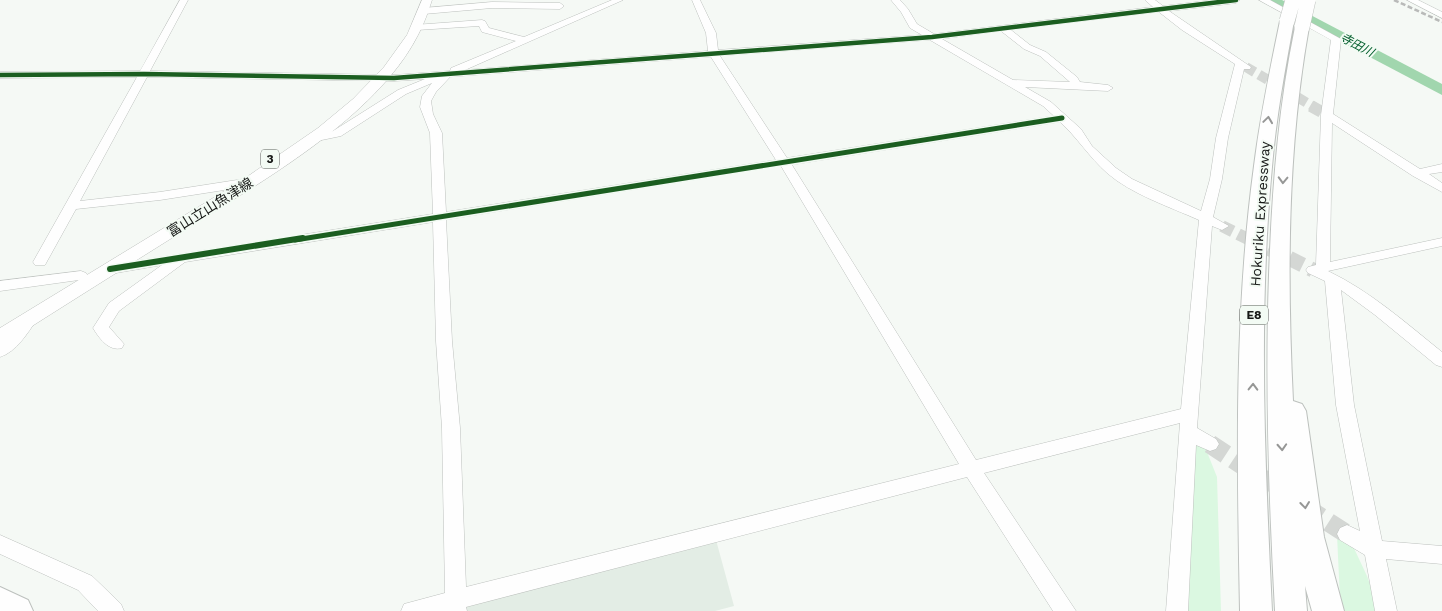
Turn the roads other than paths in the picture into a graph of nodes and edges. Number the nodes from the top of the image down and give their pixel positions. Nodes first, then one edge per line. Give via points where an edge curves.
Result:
1 (184, 0) edge
2 (619, 0) edge
3 (696, 0) edge
4 (895, 0) edge
5 (1149, 0) edge
6 (1236, 0) edge
7 (1263, 0) edge
8 (1308, 0) edge
9 (1411, 0) edge
10 (560, 3) edge
11 (423, 4) edge
12 (1442, 7) edge
13 (1430, 9) junction
14 (1162, 10) junction
15 (1442, 15) edge
16 (1294, 16) edge
17 (577, 18) junction
18 (417, 28) junction
19 (1004, 29) junction
20 (932, 37) junction
21 (525, 40) junction
22 (713, 53) junction
23 (144, 74) junction
24 (0, 75) edge
25 (446, 75) junction
26 (374, 79) junction
27 (1011, 83) junction
28 (1077, 85) junction
29 (1108, 88) dead end
30 (1327, 115) junction
31 (1062, 118) junction
32 (312, 139) junction
33 (784, 162) junction
34 (1442, 168) edge
35 (1417, 173) junction
36 (250, 182) junction
37 (232, 185) junction
38 (1442, 188) edge
39 (71, 206) junction
40 (440, 216) junction
41 (1206, 219) junction
42 (1222, 226) tunnel mouth
43 (1442, 242) edge
44 (182, 258) junction
45 (40, 262) dead end
46 (110, 269) junction
47 (1328, 272) junction
48 (81, 276) junction
49 (0, 286) edge
50 (1279, 301) junction
51 (31, 318) junction
52 (0, 325) edge
53 (0, 337) edge
54 (116, 344) dead end
55 (0, 351) edge
56 (1442, 361) edge
57 (1252, 415) junction
58 (1189, 423) junction
59 (1210, 444) tunnel mouth
60 (971, 468) junction
61 (1347, 534) tunnel mouth
62 (0, 544) edge
63 (1373, 548) junction
64 (1442, 555) edge
65 (0, 602) edge
66 (456, 606) edge
67 (17, 611) edge
68 (113, 611) edge
69 (412, 611) edge
70 (1065, 611) edge
71 (1177, 611) edge
72 (1245, 611) edge
73 (1256, 611) edge
74 (1291, 611) edge
75 (1328, 611) edge
76 (1386, 611) edge

1 - 23 street
2 - 17 street
3 - 22 street via 711,33
4 - 20 street via 913,26
5 - 14 street
6 - 14 street
7 - 30 street via 1336,39
8 - 16 highway, Hokuriku Expressway / E8, bridge
9 - 13 street
10 - 11 street
10 - 17 street
11 - 18 main road, 富山立山魚津線 / 3
11 - 26 main road, 富山立山魚津線 / 3 via 415,10
12 - 13 street
13 - 15 street
14 - 19 street
14 - 41 street via 1243,65 1222,138
16 -> 50 highway, Hokuriku Expressway / E8 via 1294,62 1284,155
57 -> 16 highway, Hokuriku Expressway / E8 via 1254,296 1264,149 1276,67
17 - 21 street
18 - 21 street via 482,23 485,30
18 - 26 main road, 富山立山魚津線 / 3 via 401,54
19 - 20 street
19 - 28 street via 1055,63
20 - 22 street
20 - 27 street
21 - 25 street
22 - 25 street
22 - 33 street
23 - 24 street
23 - 26 street
23 - 39 street
25 - 26 street
25 - 32 street via 402,92 337,134
25 - 40 street via 425,99 424,105 436,133
26 - 32 main road, 富山立山魚津線 / 3 via 346,111
26 - 37 main road, 富山立山魚津線 / 3 via 301,137
27 - 28 street
27 - 31 street via 1047,104
28 - 29 street
30 - 35 street
30 - 47 street
31 - 33 street
31 - 41 street via 1112,171 1128,182
32 - 36 main road, 富山立山魚津線 / 3
33 - 40 street
33 - 60 street
34 - 35 street
35 - 38 street
36 - 37 street
36 - 46 main road, 富山立山魚津線 / 3
37 - 39 street
37 - 48 main road, 富山立山魚津線 / 3
39 - 45 street
40 - 44 street
40 - 66 street
41 - 42 street
41 - 58 street
43 - 47 street
44 - 46 street
44 - 54 street via 114,307 101,328
46 - 51 main road, 富山立山魚津線 / 3
47 - 56 street
47 - 63 street via 1345,405
48 - 49 street
48 - 52 main road, 富山立山魚津線 / 3
50 -> 74 highway, Hokuriku Expressway / E8 via 1281,436
50 -> 75 highway via 1307,519
51 - 53 main road, 富山立山魚津線 / 3
51 - 55 street
57 - 72 highway via 1247,452
57 - 73 highway, Hokuriku Expressway / E8
58 - 59 street
58 - 60 street
58 - 71 street
60 - 66 street
60 - 70 street
61 - 63 street
62 - 68 street via 85,583
63 - 64 street
63 - 76 street
65 - 67 highway
66 - 69 street

